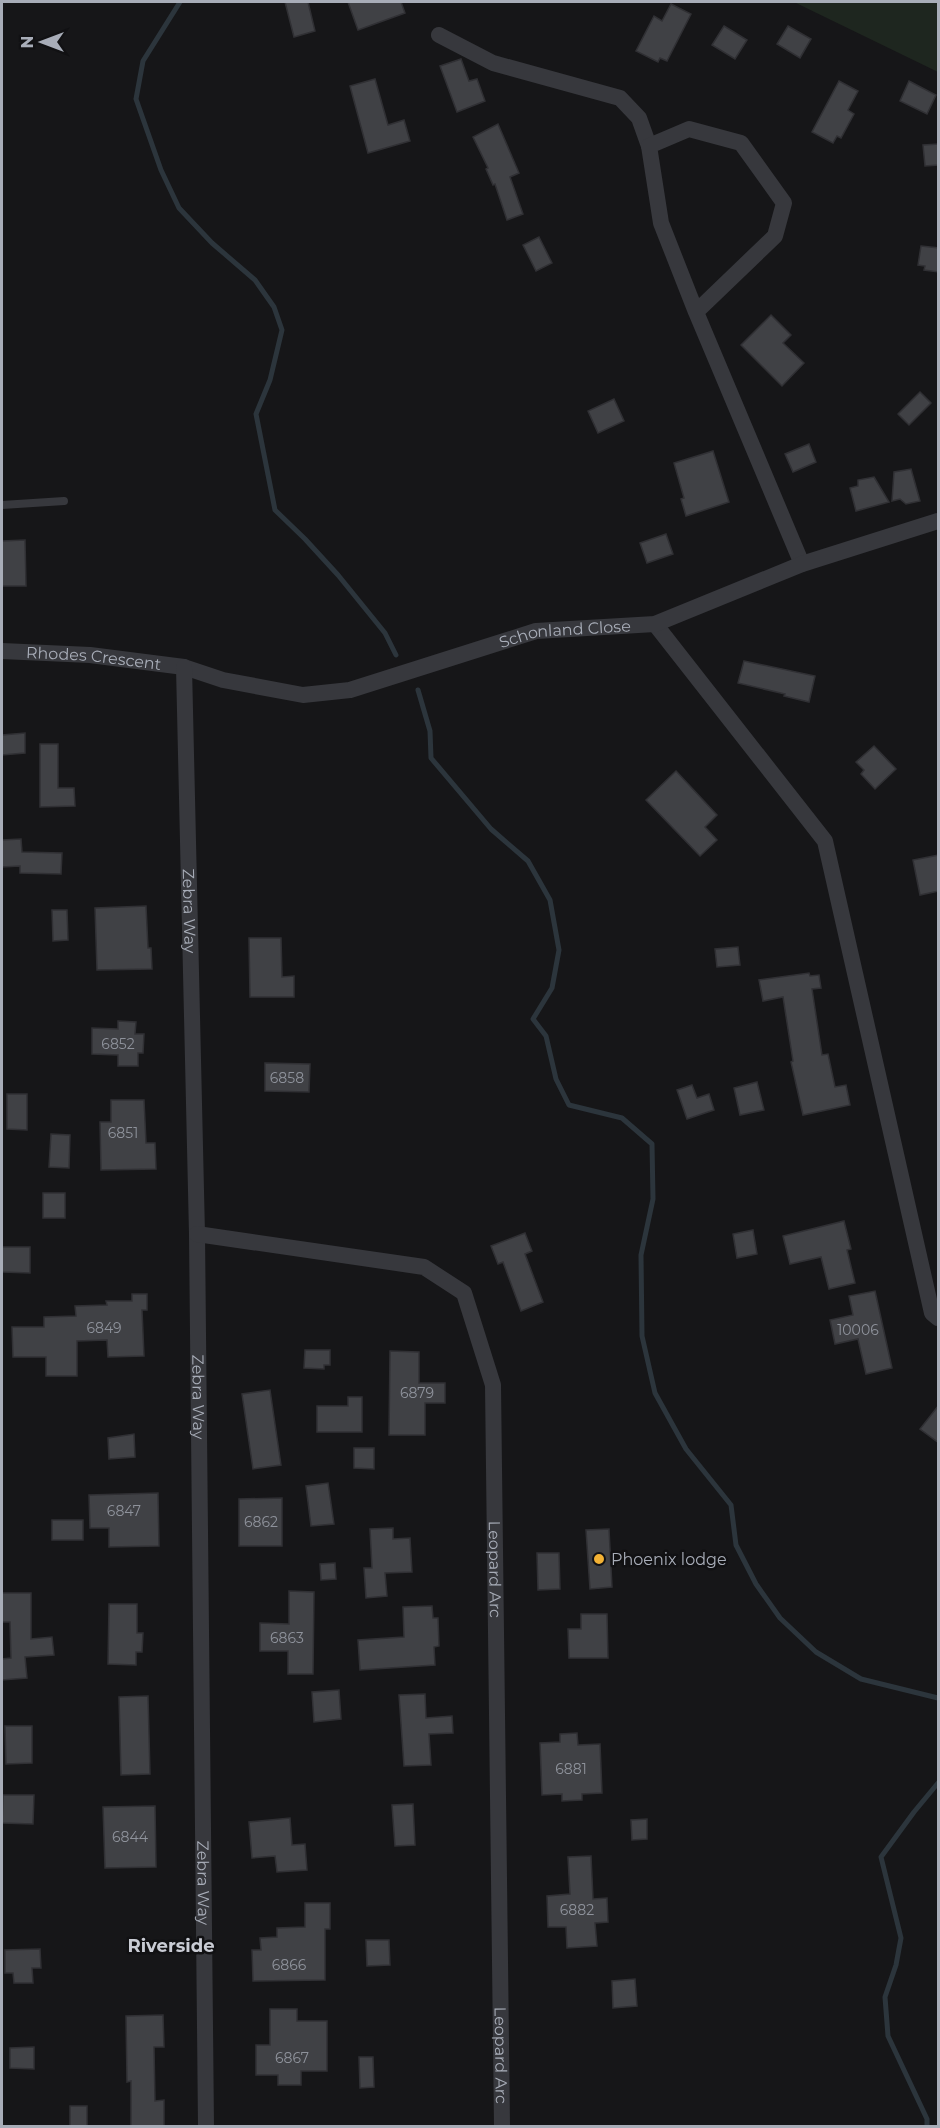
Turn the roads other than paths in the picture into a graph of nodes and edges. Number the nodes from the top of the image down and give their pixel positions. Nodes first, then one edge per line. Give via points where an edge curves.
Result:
1 (439, 35) dead end
2 (649, 146) junction
3 (696, 312) junction
4 (64, 501) dead end
5 (2, 505) edge
6 (939, 521) edge
7 (802, 564) junction
8 (655, 624) junction
9 (2, 651) edge
10 (184, 667) junction
11 (197, 1234) junction
12 (939, 1318) edge
13 (206, 2127) edge
14 (502, 2127) edge

1 - 2 street via 493,63 620,98 639,118
2 - 3 street via 661,223
2 - 3 street via 689,129 741,143 784,203 775,236
3 - 7 street
4 - 5 lane
6 - 7 street, Schonland Close
7 - 8 street, Schonland Close
8 - 10 street, Schonland Close via 536,631 350,690 303,695 223,680
8 - 12 street via 825,841 932,1313
9 - 10 street, Rhodes Crescent via 90,655
10 - 11 street, Zebra Way
11 - 13 street, Zebra Way
11 - 14 street, Leopard Arc via 424,1267 464,1293 493,1384

